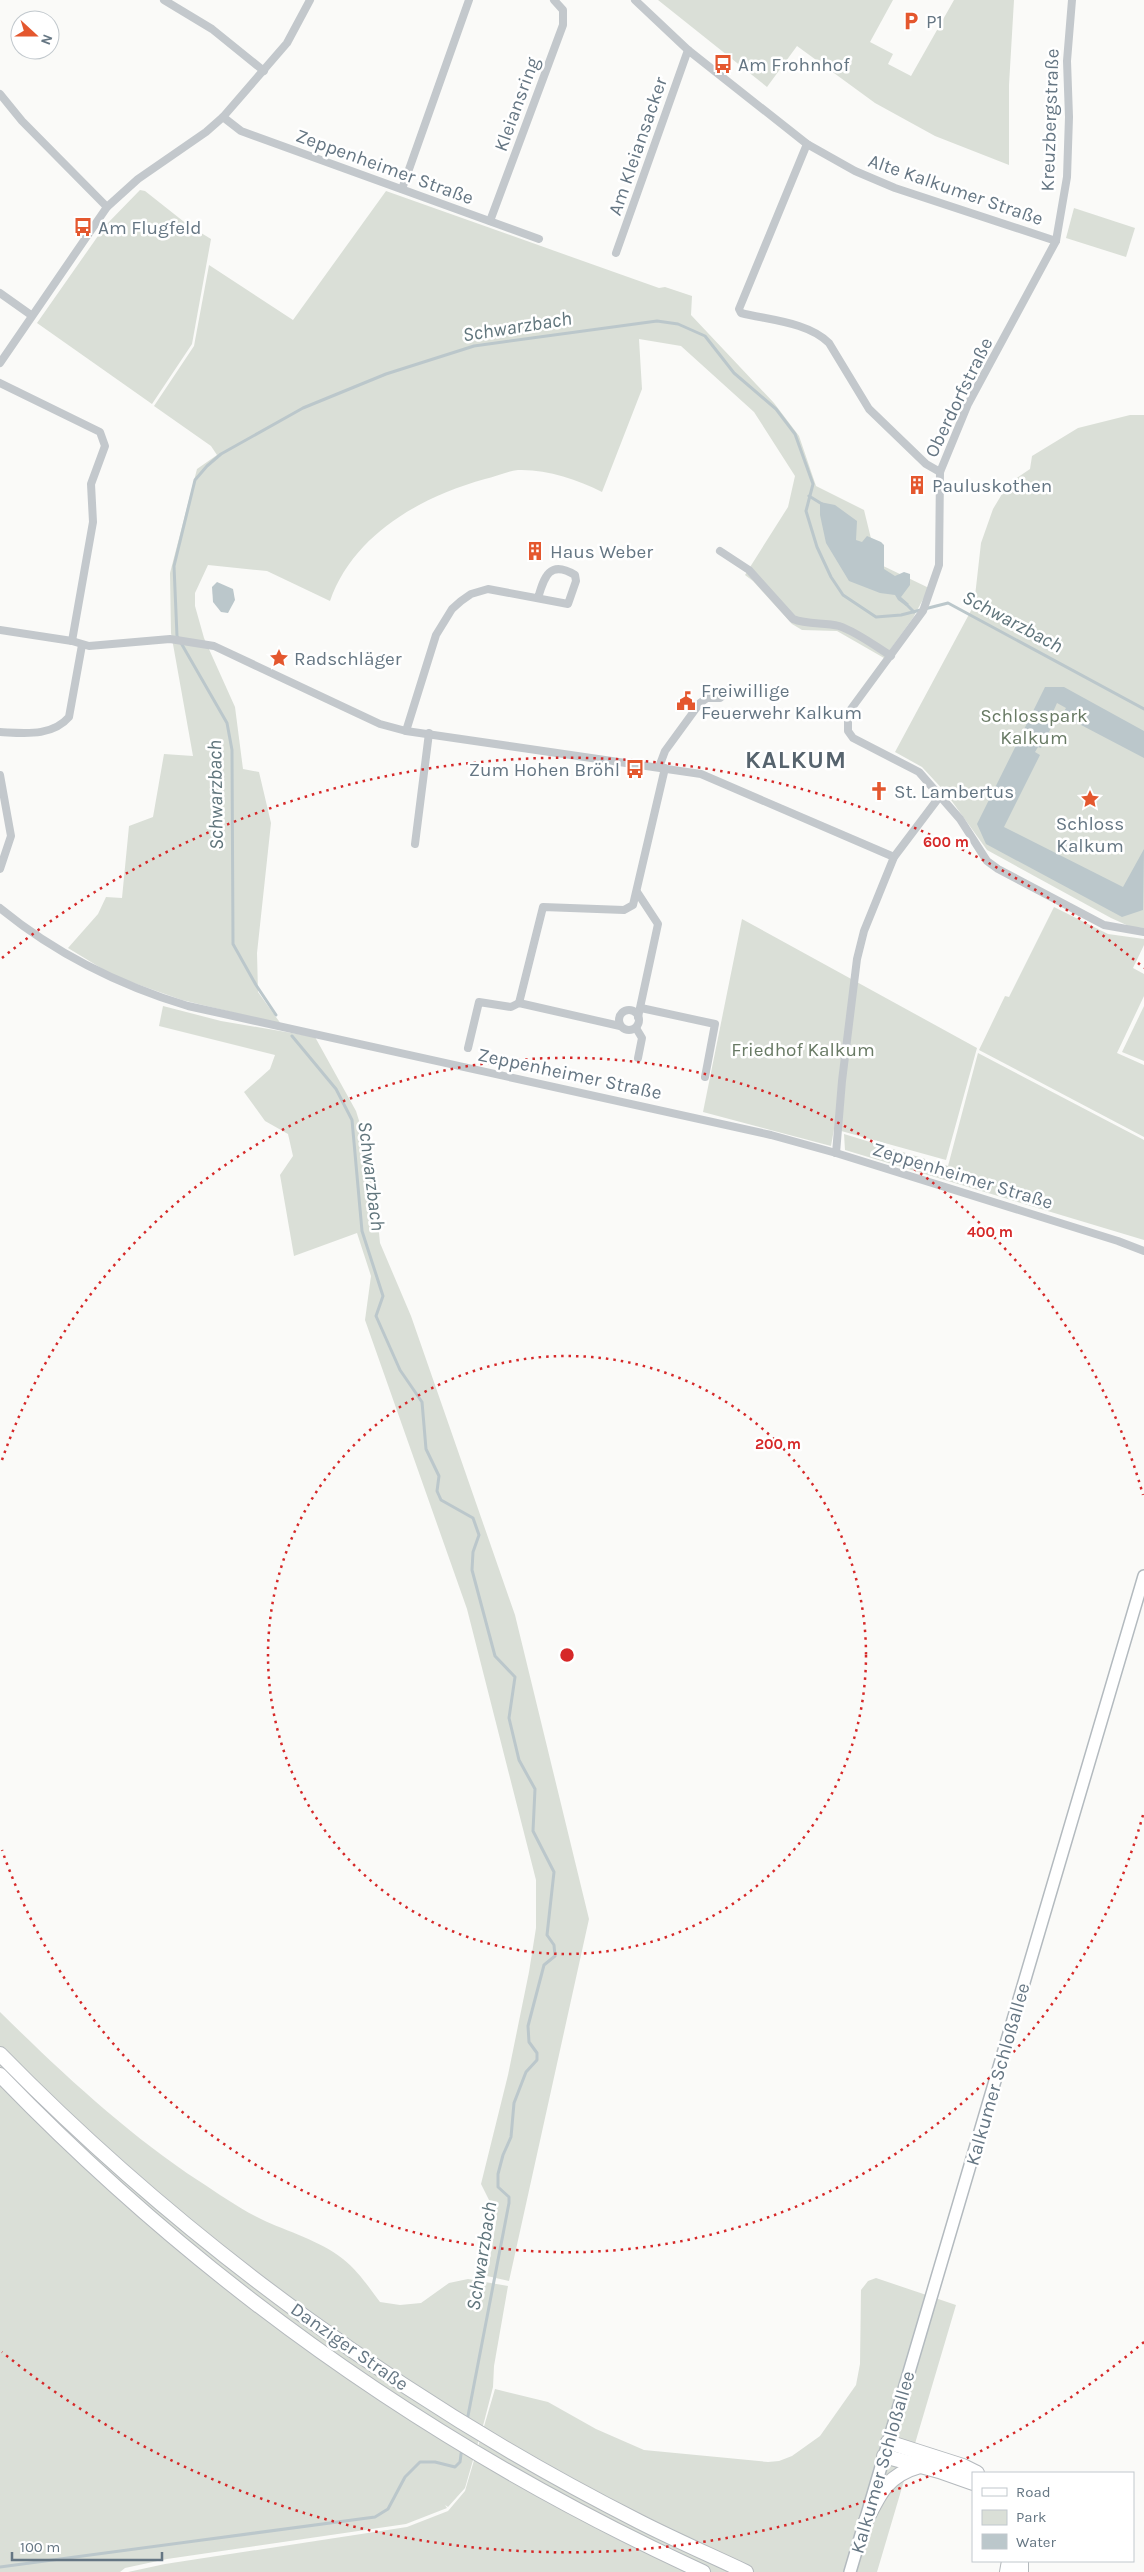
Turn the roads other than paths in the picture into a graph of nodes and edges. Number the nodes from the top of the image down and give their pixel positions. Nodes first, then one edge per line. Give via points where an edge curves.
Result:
1 (164, 0) edge
2 (310, 0) edge
3 (469, 0) edge
4 (554, 0) edge
5 (635, 0) edge
6 (1072, 0) edge
7 (688, 50) junction
8 (264, 71) junction
9 (0, 94) edge
10 (223, 117) junction
11 (807, 144) junction
12 (402, 189) junction
13 (107, 207) junction
14 (490, 221) junction
15 (539, 239) dead end
16 (1056, 241) junction
17 (616, 253) dead end
18 (0, 293) edge
19 (32, 315) junction
20 (0, 363) edge
21 (0, 383) edge
22 (940, 472) junction
23 (720, 551) dead end
24 (538, 598) junction
25 (0, 630) edge
26 (72, 641) junction
27 (82, 645) junction
28 (891, 656) junction
29 (732, 688) dead end
30 (406, 731) junction
31 (0, 732) edge
32 (429, 733) junction
33 (662, 768) junction
34 (0, 775) edge
35 (940, 796) junction
36 (415, 844) dead end
37 (894, 857) junction
38 (0, 869) edge
39 (637, 892) junction
40 (0, 908) edge
41 (1144, 932) edge
42 (518, 1003) junction
43 (641, 1008) junction
44 (638, 1017) junction
45 (620, 1026) junction
46 (636, 1028) junction
47 (468, 1048) dead end
48 (638, 1058) dead end
49 (706, 1077) dead end
50 (836, 1153) junction
51 (1144, 1251) edge
52 (1144, 1576) edge
53 (0, 2054) edge
54 (0, 2075) edge
55 (888, 2442) junction
56 (884, 2456) junction
57 (920, 2466) junction
58 (976, 2472) edge
59 (972, 2484) edge
60 (865, 2523) junction
61 (703, 2572) edge
62 (746, 2572) edge
63 (850, 2572) edge

1 - 8 street via 217,33
2 - 8 street via 287,43
3 - 12 street
4 - 14 street, Kleiansring via 563,10 562,25
5 - 7 street, Alte Kalkumer Straße
6 - 16 street, Kreuzbergstraße via 1067,61 1067,177
7 - 11 street, Alte Kalkumer Straße
7 - 17 street, Am Kleiansacker
8 - 10 street
9 - 13 street via 27,127
10 - 12 street, Zeppenheimer Straße via 241,131
10 - 13 street via 138,179
11 - 16 street, Alte Kalkumer Straße via 855,171 895,188
11 - 22 street via 739,308 742,313 820,334 869,410 926,464
12 - 14 street, Zeppenheimer Straße
13 - 19 street
14 - 15 street, Zeppenheimer Straße
16 - 22 street, Oberdorfstraße via 968,404
18 - 19 street
19 - 20 street
21 - 26 street via 100,432 104,443 91,484 93,522
22 - 28 street, Oberdorfstraße via 939,565 923,611
23 - 28 street via 749,570 793,619 842,627
24 - 24 street via 568,604 576,581 574,575 560,570 549,572 544,576
24 - 30 street via 488,589 471,594 452,609 436,635
25 - 26 street
26 - 27 street
27 - 30 street via 125,645 170,639 214,646 351,712
27 - 31 street via 69,716 64,723 45,732
28 - 35 street, Oberdorfstraße via 851,709 848,731 865,745 919,772
29 - 33 street via 720,698 707,698 700,703 666,752
30 - 32 street
32 - 33 street
32 - 36 street
33 - 37 street via 701,774
33 - 39 street
34 - 38 street via 11,836
35 - 37 street
35 - 41 street, Oberdorfstraße via 960,819 980,852 998,869 1104,925
37 - 50 street via 864,931 857,959
39 - 42 street via 633,905 624,910 542,907
39 - 43 street via 658,924
40 - 50 street, Zeppenheimer Straße via 53,947 129,986 188,1006 706,1120
42 - 45 street
42 - 47 street via 511,1007 479,1002
43 - 44 street
43 - 49 street via 715,1024
44 - 45 street via 634,1012 625,1010 619,1016
44 - 46 street
45 - 46 street via 627,1030
46 - 48 street via 642,1038
50 - 51 street, Zeppenheimer Straße
52 - 55 main road, Kalkumer Schloßallee
53 - 62 highway, Danziger Straße via 96,2149 215,2247 355,2351 489,2438 638,2521
54 - 61 highway, Danziger Straße via 87,2161 184,2246 343,2369 484,2459 613,2530
55 - 56 main road, Kalkumer Schloßallee
55 - 58 highway
56 - 57 highway
56 - 60 main road, Kalkumer Schloßallee
57 - 59 highway
57 - 60 highway via 894,2476
60 - 63 main road, Kalkumer Schloßallee

